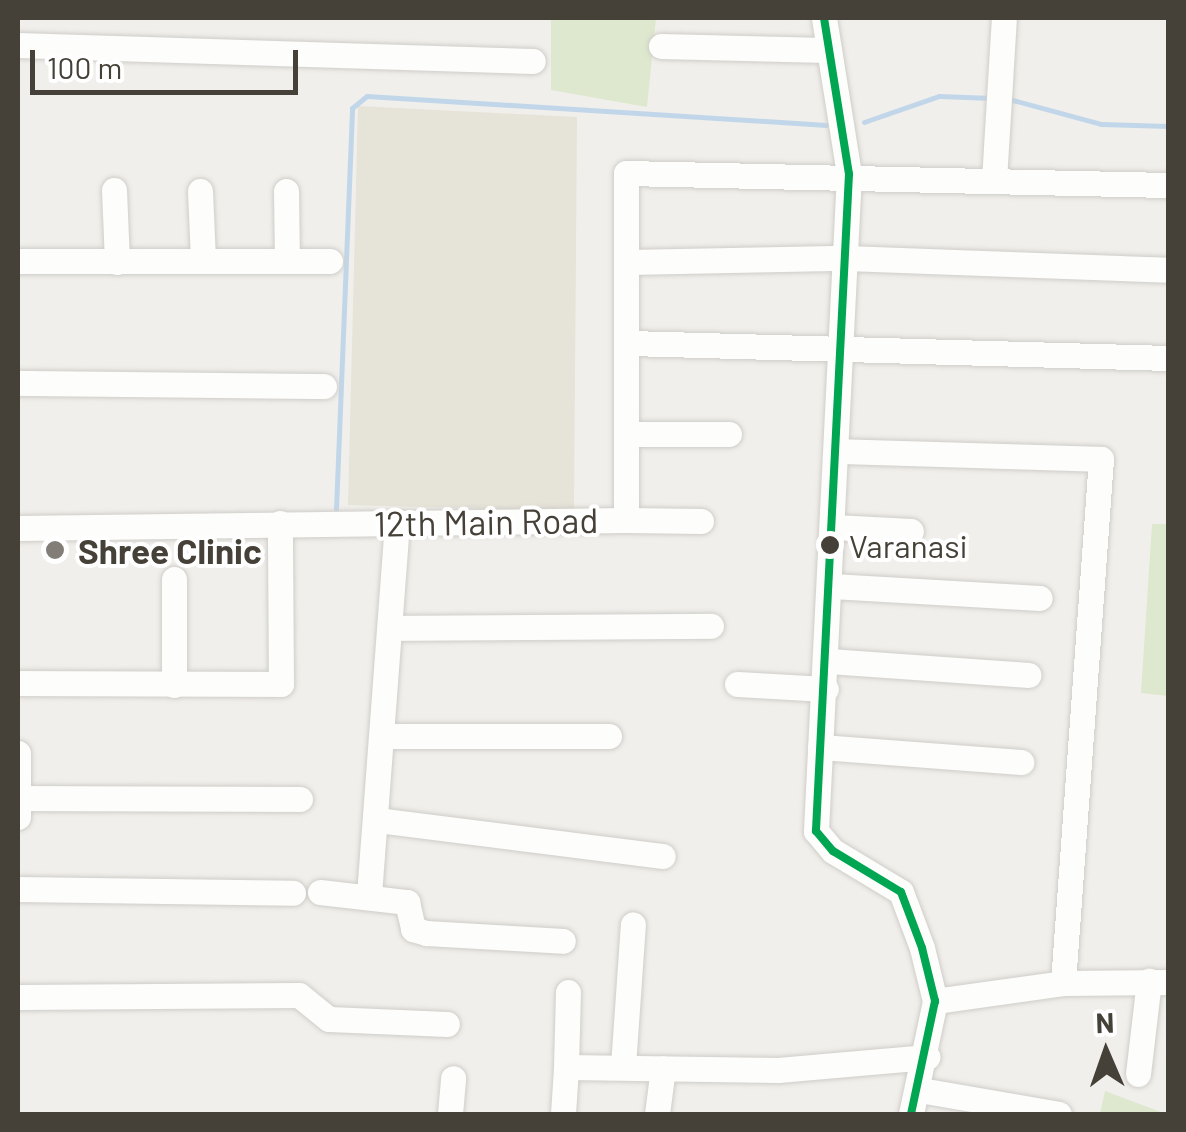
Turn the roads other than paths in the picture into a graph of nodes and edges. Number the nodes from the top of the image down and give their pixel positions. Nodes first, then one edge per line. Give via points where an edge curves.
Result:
1 (824, 18) edge
2 (1004, 18) edge
3 (18, 45) edge
4 (660, 46) dead end
5 (826, 50) junction
6 (533, 60) dead end
7 (850, 174) junction
8 (994, 180) junction
9 (1168, 186) edge
10 (114, 190) dead end
11 (200, 191) dead end
12 (286, 191) dead end
13 (846, 258) junction
14 (18, 261) edge
15 (203, 261) junction
16 (288, 261) junction
17 (330, 261) dead end
18 (117, 262) junction
19 (628, 262) junction
20 (1168, 270) edge
21 (629, 343) junction
22 (844, 349) junction
23 (1168, 358) edge
24 (18, 383) edge
25 (324, 386) dead end
26 (626, 434) junction
27 (729, 434) dead end
28 (836, 451) junction
29 (626, 520) junction
30 (397, 522) junction
31 (701, 522) dead end
32 (280, 523) junction
33 (834, 527) junction
34 (18, 528) edge
35 (911, 532) dead end
36 (174, 579) dead end
37 (832, 586) junction
38 (1040, 598) dead end
39 (711, 626) dead end
40 (390, 628) junction
41 (829, 662) junction
42 (1030, 675) dead end
43 (18, 683) edge
44 (737, 684) dead end
45 (174, 685) junction
46 (826, 689) junction
47 (382, 736) junction
48 (609, 736) dead end
49 (820, 747) junction
50 (18, 753) edge
51 (1021, 762) dead end
52 (18, 798) edge
53 (300, 799) dead end
54 (18, 816) edge
55 (376, 820) junction
56 (663, 856) dead end
57 (18, 890) edge
58 (320, 892) dead end
59 (293, 893) dead end
60 (368, 895) junction
61 (632, 924) dead end
62 (563, 941) dead end
63 (1159, 981) edge
64 (1063, 983) junction
65 (568, 992) dead end
66 (18, 996) edge
67 (935, 1000) junction
68 (447, 1024) dead end
69 (927, 1057) junction
70 (623, 1066) junction
71 (566, 1067) junction
72 (663, 1068) junction
73 (1138, 1074) dead end
74 (453, 1078) dead end
75 (920, 1090) junction
76 (450, 1114) edge
77 (563, 1114) edge
78 (656, 1114) edge
79 (911, 1114) edge
80 (1059, 1114) edge

1 - 5 street
2 - 8 street
3 - 6 street
4 - 5 street
5 - 7 street
7 - 8 street
7 - 13 street
7 - 19 street, 12th Main Road via 626,173
8 - 9 street
10 - 18 street
11 - 15 street
12 - 16 street
13 - 19 street
13 - 20 street
13 - 22 street
14 - 18 street
15 - 16 street
15 - 18 street
16 - 17 street
19 - 21 street, 12th Main Road
21 - 22 street
21 - 26 street, 12th Main Road
22 - 23 street
22 - 28 street
24 - 25 street
26 - 27 street
26 - 29 street, 12th Main Road
28 - 33 street
28 - 64 street via 1101,460
29 - 30 street, 12th Main Road
29 - 31 street
30 - 32 street, 12th Main Road
30 - 40 street
32 - 34 street, 12th Main Road
32 - 45 street via 281,684
33 - 35 street
33 - 37 street
36 - 45 street
37 - 38 street
37 - 41 street
39 - 40 street
40 - 47 street
41 - 42 street
41 - 46 street
43 - 45 street
44 - 46 street
46 - 49 street
47 - 48 street
47 - 55 street
49 - 51 street
49 - 67 street via 816,832 833,851 901,892
50 - 52 street
52 - 53 street
52 - 54 street
55 - 56 street
55 - 60 street
57 - 59 street
58 - 60 street
60 - 62 street via 407,902 413,929 426,933
61 - 70 street
63 - 64 street
63 - 73 street
64 - 67 street
65 - 71 street
66 - 68 street via 299,995 328,1020
67 - 69 street
69 - 72 street via 778,1070
69 - 75 street
70 - 71 street
70 - 72 street
71 - 77 street
72 - 78 street
74 - 76 street
75 - 79 street
75 - 80 street

